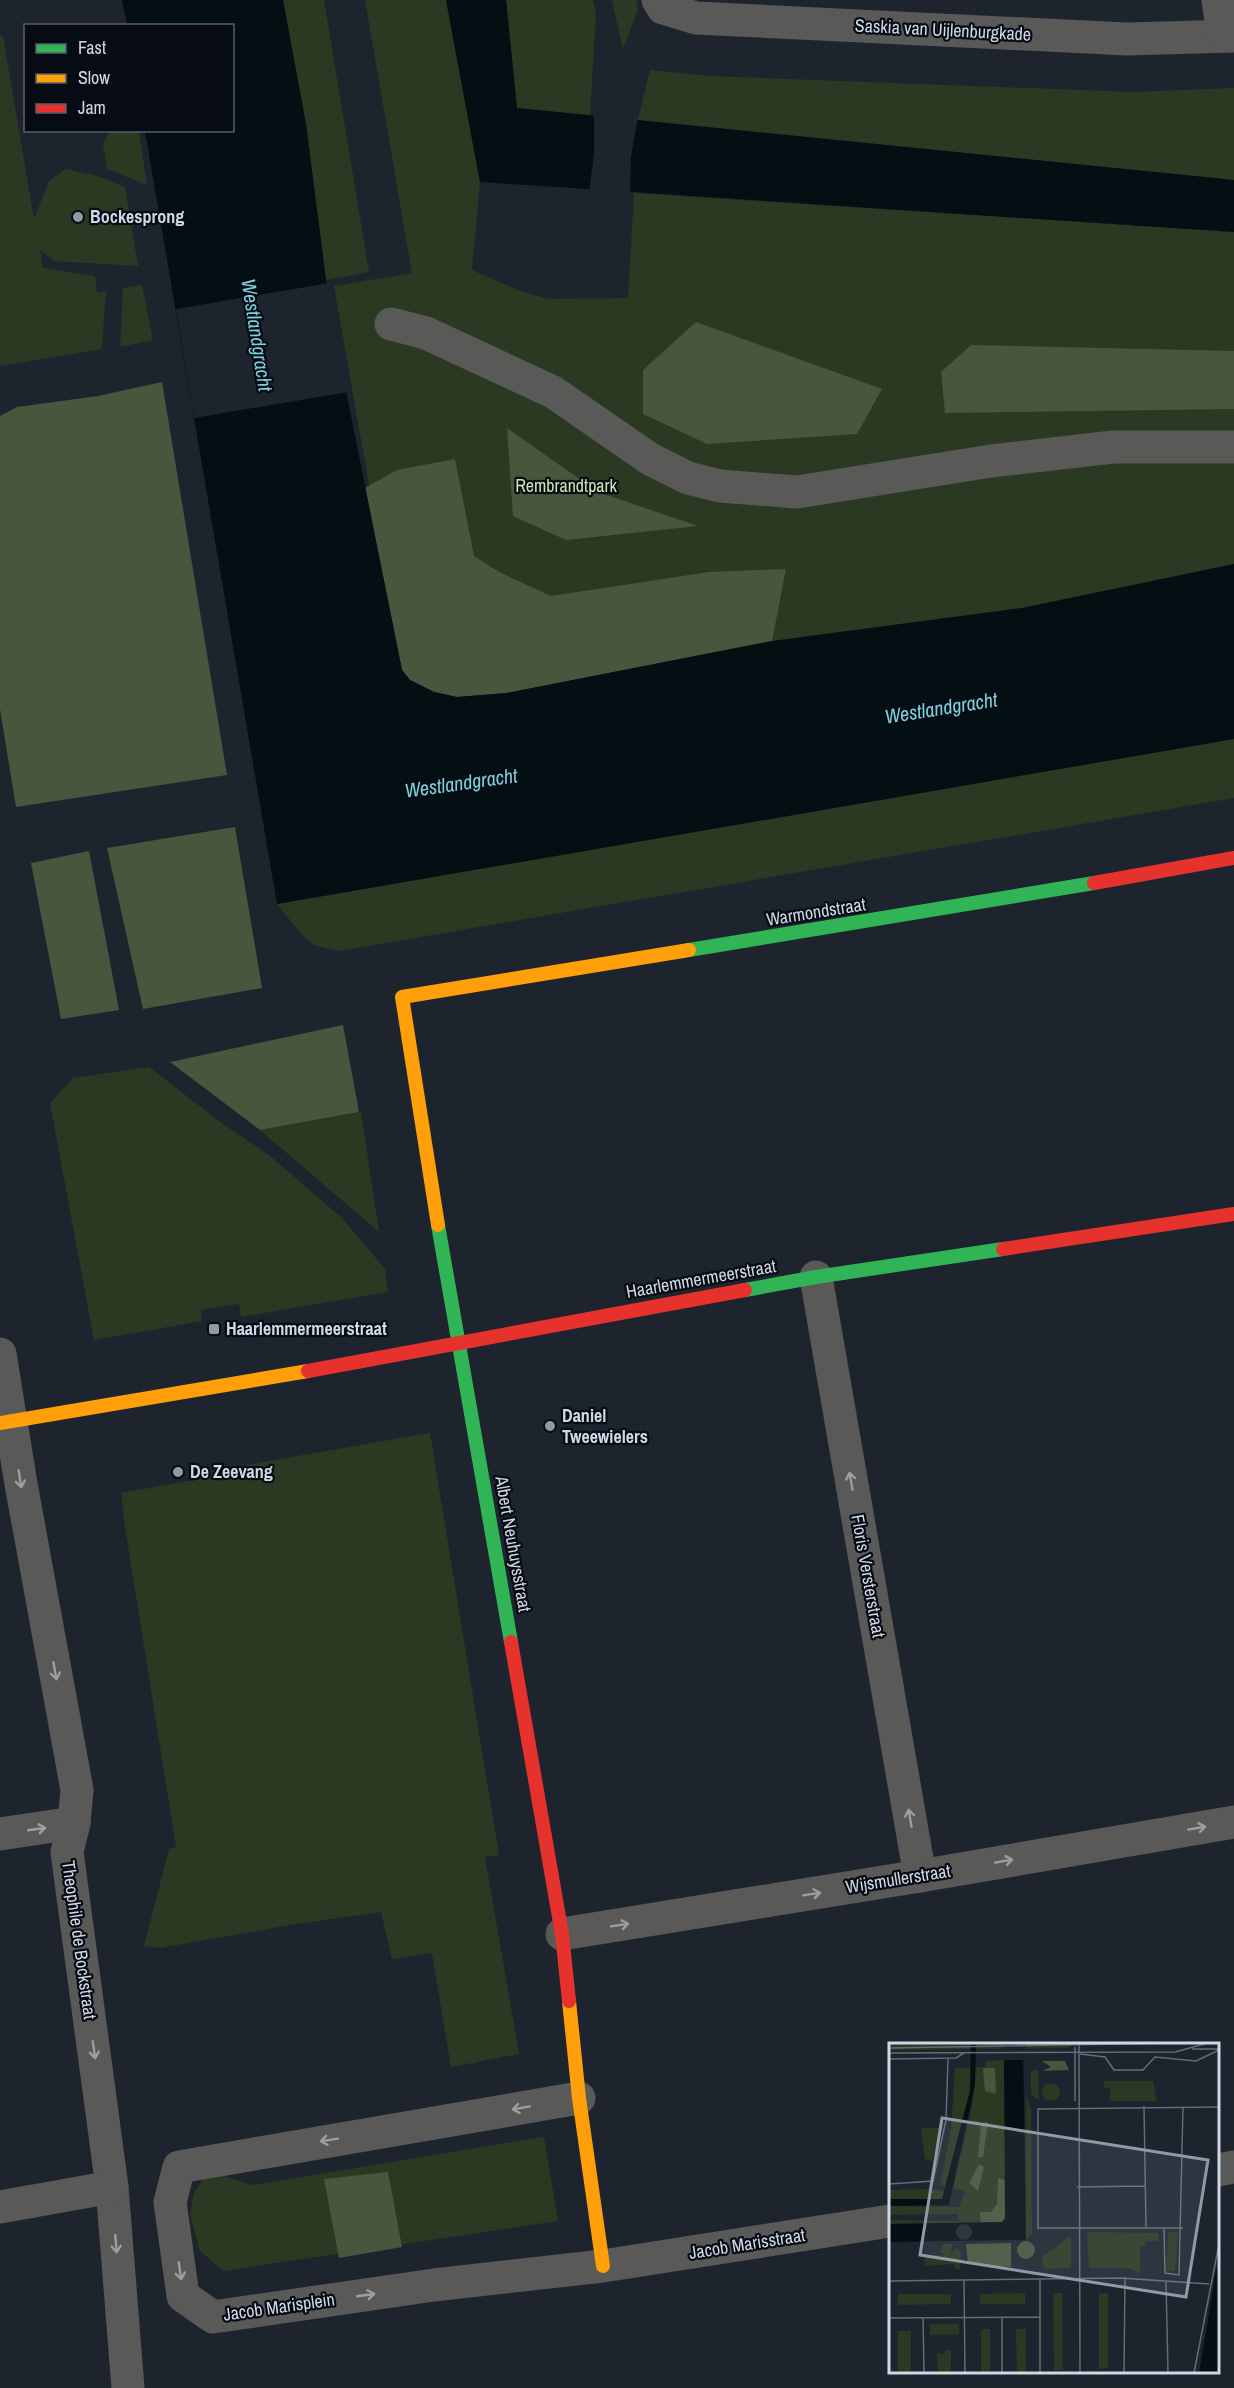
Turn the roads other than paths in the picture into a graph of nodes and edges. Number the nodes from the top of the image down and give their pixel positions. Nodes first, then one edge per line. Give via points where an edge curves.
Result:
1 (658, 0) edge
2 (1218, 0) edge
3 (1229, 36) edge
4 (391, 324) dead end
5 (1234, 447) edge
6 (1234, 858) edge
7 (402, 997) joint
8 (1234, 1214) edge
9 (816, 1277) junction
10 (459, 1341) junction
11 (0, 1354) edge
12 (6, 1422) edge
13 (1234, 1822) edge
14 (74, 1823) junction
15 (0, 1834) edge
16 (920, 1876) junction
17 (562, 1934) junction
18 (579, 2098) junction
19 (1234, 2167) edge
20 (1219, 2170) edge
21 (112, 2187) junction
22 (0, 2206) edge
23 (889, 2221) edge
24 (603, 2266) junction
25 (128, 2388) edge

1 - 3 street, Saskia van Uijlenburgkade via 663,8 696,18 1127,39
2 - 3 street
4 - 5 street via 426,333 553,392 650,459 688,478 720,486 797,492 991,461 1113,447
6 - 7 street, Warmondstraat
7 - 10 street, Albert Neuhuysstraat
8 - 9 street, Haarlemmermeerstraat
9 - 10 street, Haarlemmermeerstraat
16 -> 9 street, Floris Versterstraat
10 - 12 street, Haarlemmermeerstraat via 215,1388
10 - 17 street, Albert Neuhuysstraat
11 - 12 street, Theophile de Bockstraat
12 -> 14 street, Theophile de Bockstraat via 77,1790
16 -> 13 street, Wijsmullerstraat
15 -> 14 street
14 -> 21 street, Theophile de Bockstraat via 67,1852
17 -> 16 street, Wijsmullerstraat
17 - 18 street, Albert Neuhuysstraat
18 - 24 street
18 -> 24 street, Jacob Marisplein via 179,2167 170,2202 183,2296 213,2316
19 - 20 street
21 - 22 street
21 -> 25 street, Theophile de Bockstraat
23 - 24 street, Jacob Marisstraat

